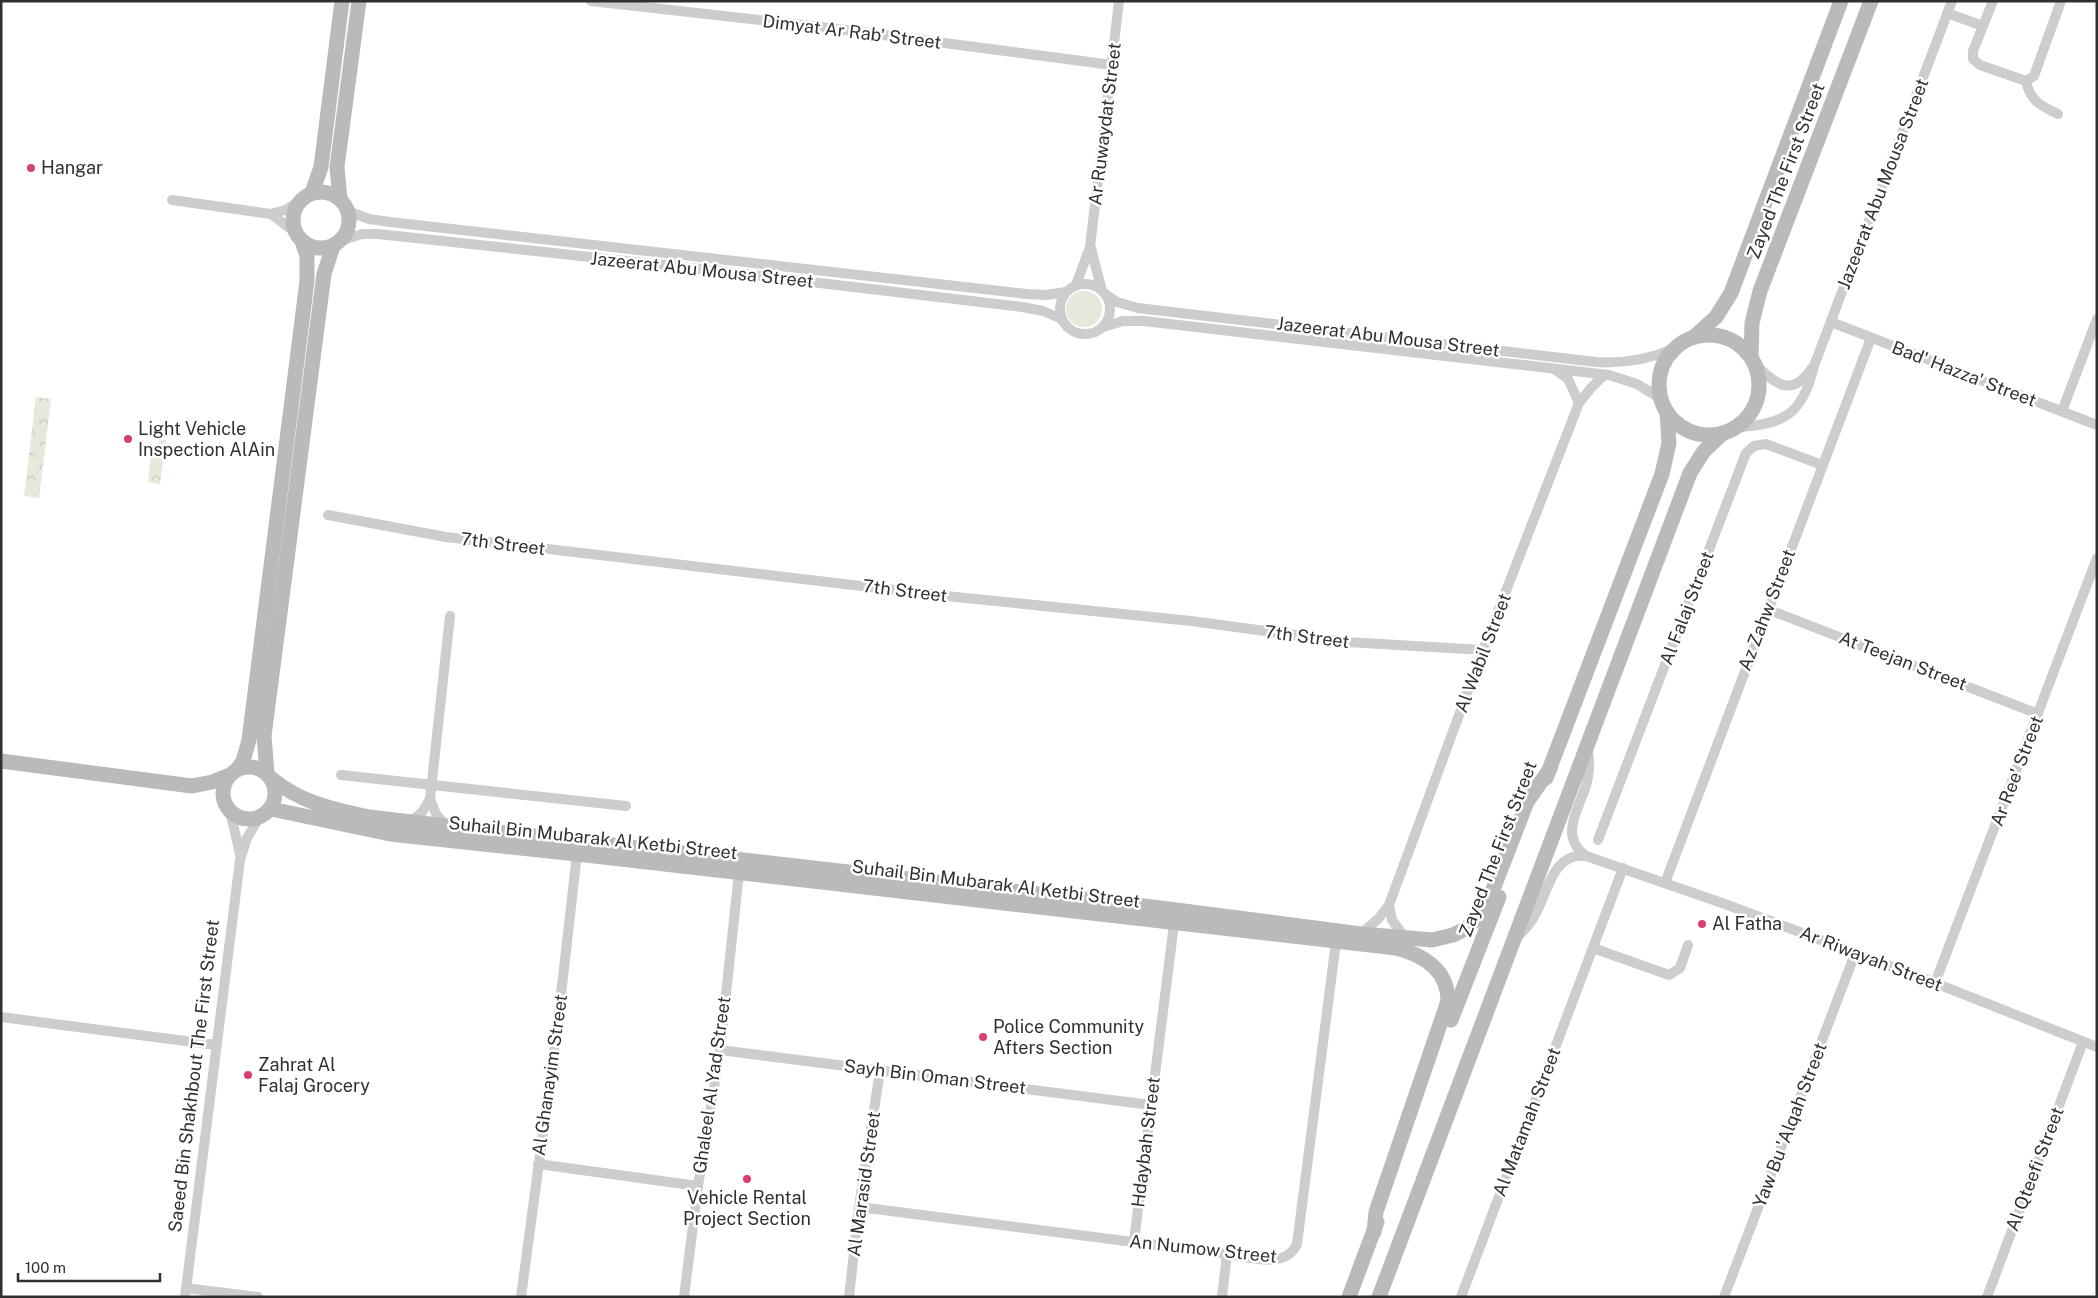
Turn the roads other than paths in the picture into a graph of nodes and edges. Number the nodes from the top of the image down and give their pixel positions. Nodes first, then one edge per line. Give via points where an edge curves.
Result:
1 (342, 1) edge
2 (359, 1) edge
3 (591, 1) edge
4 (1120, 1) edge
5 (1841, 1) edge
6 (1871, 1) edge
7 (1952, 1) edge
8 (1993, 1) edge
9 (2061, 1) edge
10 (1947, 13) junction
11 (1983, 26) junction
12 (1112, 65) junction
13 (2026, 81) junction
14 (2058, 114) dead end
15 (312, 193) junction
16 (172, 200) dead end
17 (298, 203) junction
18 (344, 205) junction
19 (271, 214) junction
20 (298, 237) junction
21 (337, 243) junction
22 (1090, 247) junction
23 (1076, 285) junction
24 (1066, 292) junction
25 (1104, 292) junction
26 (1062, 319) junction
27 (2097, 319) edge
28 (1831, 322) junction
29 (1102, 327) junction
30 (1695, 336) junction
31 (1871, 338) junction
32 (1672, 349) junction
33 (1753, 361) junction
34 (1814, 366) junction
35 (1554, 368) junction
36 (1604, 375) junction
37 (1580, 403) junction
38 (1664, 405) junction
39 (2062, 411) junction
40 (2097, 425) edge
41 (1729, 430) junction
42 (1822, 465) junction
43 (328, 515) dead end
44 (2097, 558) edge
45 (1767, 609) junction
46 (450, 616) dead end
47 (1483, 650) junction
48 (2038, 714) junction
49 (1587, 747) junction
50 (1, 761) edge
51 (1550, 769) junction
52 (234, 772) junction
53 (341, 775) dead end
54 (269, 776) junction
55 (432, 784) junction
56 (192, 786) junction
57 (430, 799) junction
58 (626, 806) dead end
59 (227, 807) junction
60 (271, 809) junction
61 (259, 818) junction
62 (411, 822) junction
63 (447, 827) junction
64 (1598, 840) dead end
65 (577, 854) junction
66 (1586, 856) junction
67 (240, 860) junction
68 (1623, 868) junction
69 (739, 873) junction
70 (1665, 883) junction
71 (1389, 905) junction
72 (1174, 924) junction
73 (1361, 934) junction
74 (1515, 938) junction
75 (1406, 939) junction
76 (1336, 942) junction
77 (1688, 946) dead end
78 (1593, 948) junction
79 (1856, 954) junction
80 (1935, 983) junction
81 (1, 1017) edge
82 (2083, 1042) junction
83 (216, 1045) junction
84 (2097, 1047) edge
85 (720, 1050) junction
86 (880, 1071) junction
87 (1150, 1105) junction
88 (538, 1164) junction
89 (698, 1186) junction
90 (859, 1207) junction
91 (1374, 1232) junction
92 (1134, 1241) junction
93 (1227, 1254) junction
94 (186, 1292) edge
95 (258, 1297) edge
96 (521, 1297) edge
97 (684, 1297) edge
98 (849, 1297) edge
99 (1222, 1297) edge
100 (1349, 1297) edge
101 (1379, 1297) edge
102 (1461, 1297) edge
103 (1724, 1297) edge
104 (1987, 1297) edge

1 - 15 street via 321,167
2 - 18 street via 337,167
3 - 12 street, Dimyat Ar Rab' Street
4 - 12 street, Ar Ruwaydat Street
5 - 30 street, Zayed The First Street via 1731,293 1716,317
6 - 33 street, Zayed The First Street via 1760,291 1752,323
7 - 10 street, Jazeerat Abu Mousa Street
8 - 11 street
9 - 13 street via 2034,76
10 - 11 street
10 - 28 street, Jazeerat Abu Mousa Street
11 - 13 street via 1973,51 1975,62
12 - 22 street, Ar Ruwaydat Street
13 - 14 street via 2035,102
15 - 17 street
15 - 18 street via 327,192
16 - 19 street
17 - 19 street
17 - 20 street via 292,220
18 - 21 street via 349,224
18 - 24 street, Jazeerat Abu Mousa Street via 369,219 390,222 939,285 1026,294
19 - 20 street
20 - 21 street via 314,248 327,248
20 - 52 street via 306,256 307,281 249,740 243,761
21 - 26 street, Jazeerat Abu Mousa Street via 362,234 378,234 1022,307
21 - 54 street via 324,274 264,736
22 - 23 street, Ar Ruwaydat Street
22 - 25 street, Ar Ruwaydat Street
23 - 24 street
23 - 25 street via 1090,284
24 - 26 street via 1061,300
25 - 29 street via 1110,308
25 - 32 street, Jazeerat Abu Mousa Street via 1117,302 1138,308 1596,362 1643,360
26 - 29 street via 1080,333
27 - 39 street
28 - 31 street, Bad' Hazza' Street
28 - 34 street, Jazeerat Abu Mousa Street
29 - 35 street, Jazeerat Abu Mousa Street via 1123,321 1144,321
30 - 32 street
30 - 33 street via 1722,336 1739,344
31 - 39 street, Bad' Hazza' Street
31 - 42 street, Az Zahw Street
32 - 38 street via 1660,373 1659,390
33 - 34 street, Jazeerat Abu Mousa Street via 1768,377 1786,387 1800,383
33 - 41 street via 1759,380 1758,396 1748,417
34 - 41 street, Jazeerat Abu Mousa Street via 1806,394 1790,413 1767,425
35 - 36 street, Jazeerat Abu Mousa Street
35 - 37 street via 1568,380
36 - 37 street, Al Wabil Street
36 - 38 street, Jazeerat Abu Mousa Street via 1637,384
37 - 47 street, Al Wabil Street
38 - 41 street via 1679,425 1696,433 1705,435
38 - 51 street, Zayed The First Street via 1669,443 1662,474
39 - 40 street, Bad' Hazza' Street
41 - 49 street via 1704,451 1690,473
42 - 45 street, Az Zahw Street
42 - 64 street, Al Falaj Street via 1766,444 1754,446 1746,453
43 - 47 street, 7th Street via 446,537 946,596 1192,621 1347,642
44 - 48 street, Ar Ree' Street
45 - 48 street, At Teejan Street
45 - 70 street, Az Zahw Street
46 - 55 street
47 - 71 street, Al Wabil Street
48 - 80 street, Ar Ree' Street
49 - 66 street via 1589,776 1571,830 1575,845
49 - 74 street
50 - 56 street
51 - 75 street, Suhail Bin Mubarak Al Ketbi Street via 1527,802 1490,897 1477,919 1465,929 1443,938
51 - 91 street, Zayed The First Street via 1436,1059
52 - 54 street via 252,767
52 - 56 street via 212,782
52 - 59 street via 223,788
53 - 55 street
54 - 60 street via 276,794
54 - 62 street, Suhail Bin Mubarak Al Ketbi Street via 291,793 315,804 369,817
55 - 57 street
55 - 58 street
56 - 59 street
57 - 62 street
57 - 63 street via 436,814
59 - 61 street via 243,819
59 - 67 street, Saeed Bin Shakhbout The First Street via 237,835
60 - 61 street
60 - 65 street, Suhail Bin Mubarak Al Ketbi Street via 390,834
61 - 67 street, Saeed Bin Shakhbout The First Street via 247,838
62 - 63 street, Suhail Bin Mubarak Al Ketbi Street
63 - 73 street, Suhail Bin Mubarak Al Ketbi Street via 1187,911
65 - 69 street, Suhail Bin Mubarak Al Ketbi Street
65 - 88 street, Al Ghanayim Street
66 - 68 street, Ar Riwayah Street
66 - 74 street via 1570,857 1558,866 1534,918
67 - 83 street, Saeed Bin Shakhbout The First Street
68 - 70 street, Ar Riwayah Street
68 - 78 street, Al Matamah Street
69 - 72 street, Suhail Bin Mubarak Al Ketbi Street
69 - 85 street, Ghaleel Al Yad Street
70 - 79 street, Ar Riwayah Street
71 - 73 street, Al Wabil Street
71 - 75 street via 1396,927
72 - 76 street, Suhail Bin Mubarak Al Ketbi Street
72 - 87 street, Hdaybah Street
73 - 75 street, Suhail Bin Mubarak Al Ketbi Street
74 - 101 street
76 - 91 street, Suhail Bin Mubarak Al Ketbi Street via 1396,948 1418,955 1437,969 1448,991 1445,1015 1376,1212
76 - 93 street, An Numow Street via 1297,1244 1291,1254 1279,1260
77 - 78 street via 1680,968 1669,975
78 - 102 street, Al Matamah Street
79 - 80 street, Ar Riwayah Street
79 - 103 street, Yaw Bu 'Alqah Street
80 - 82 street, Ar Riwayah Street
81 - 83 street
82 - 84 street, Ar Riwayah Street
82 - 104 street, Al Qteefi Street
83 - 94 street, Saeed Bin Shakhbout The First Street
85 - 86 street, Sayh Bin Oman Street
85 - 89 street, Ghaleel Al Yad Street
86 - 87 street, Sayh Bin Oman Street
86 - 90 street, Al Marasid Street
87 - 92 street, Hdaybah Street
88 - 89 street
88 - 96 street, Al Ghanayim Street
89 - 97 street, Ghaleel Al Yad Street
90 - 92 street, An Numow Street
90 - 98 street, Al Marasid Street
91 - 100 street, Zayed The First Street
92 - 93 street, An Numow Street
93 - 99 street
94 - 95 street

